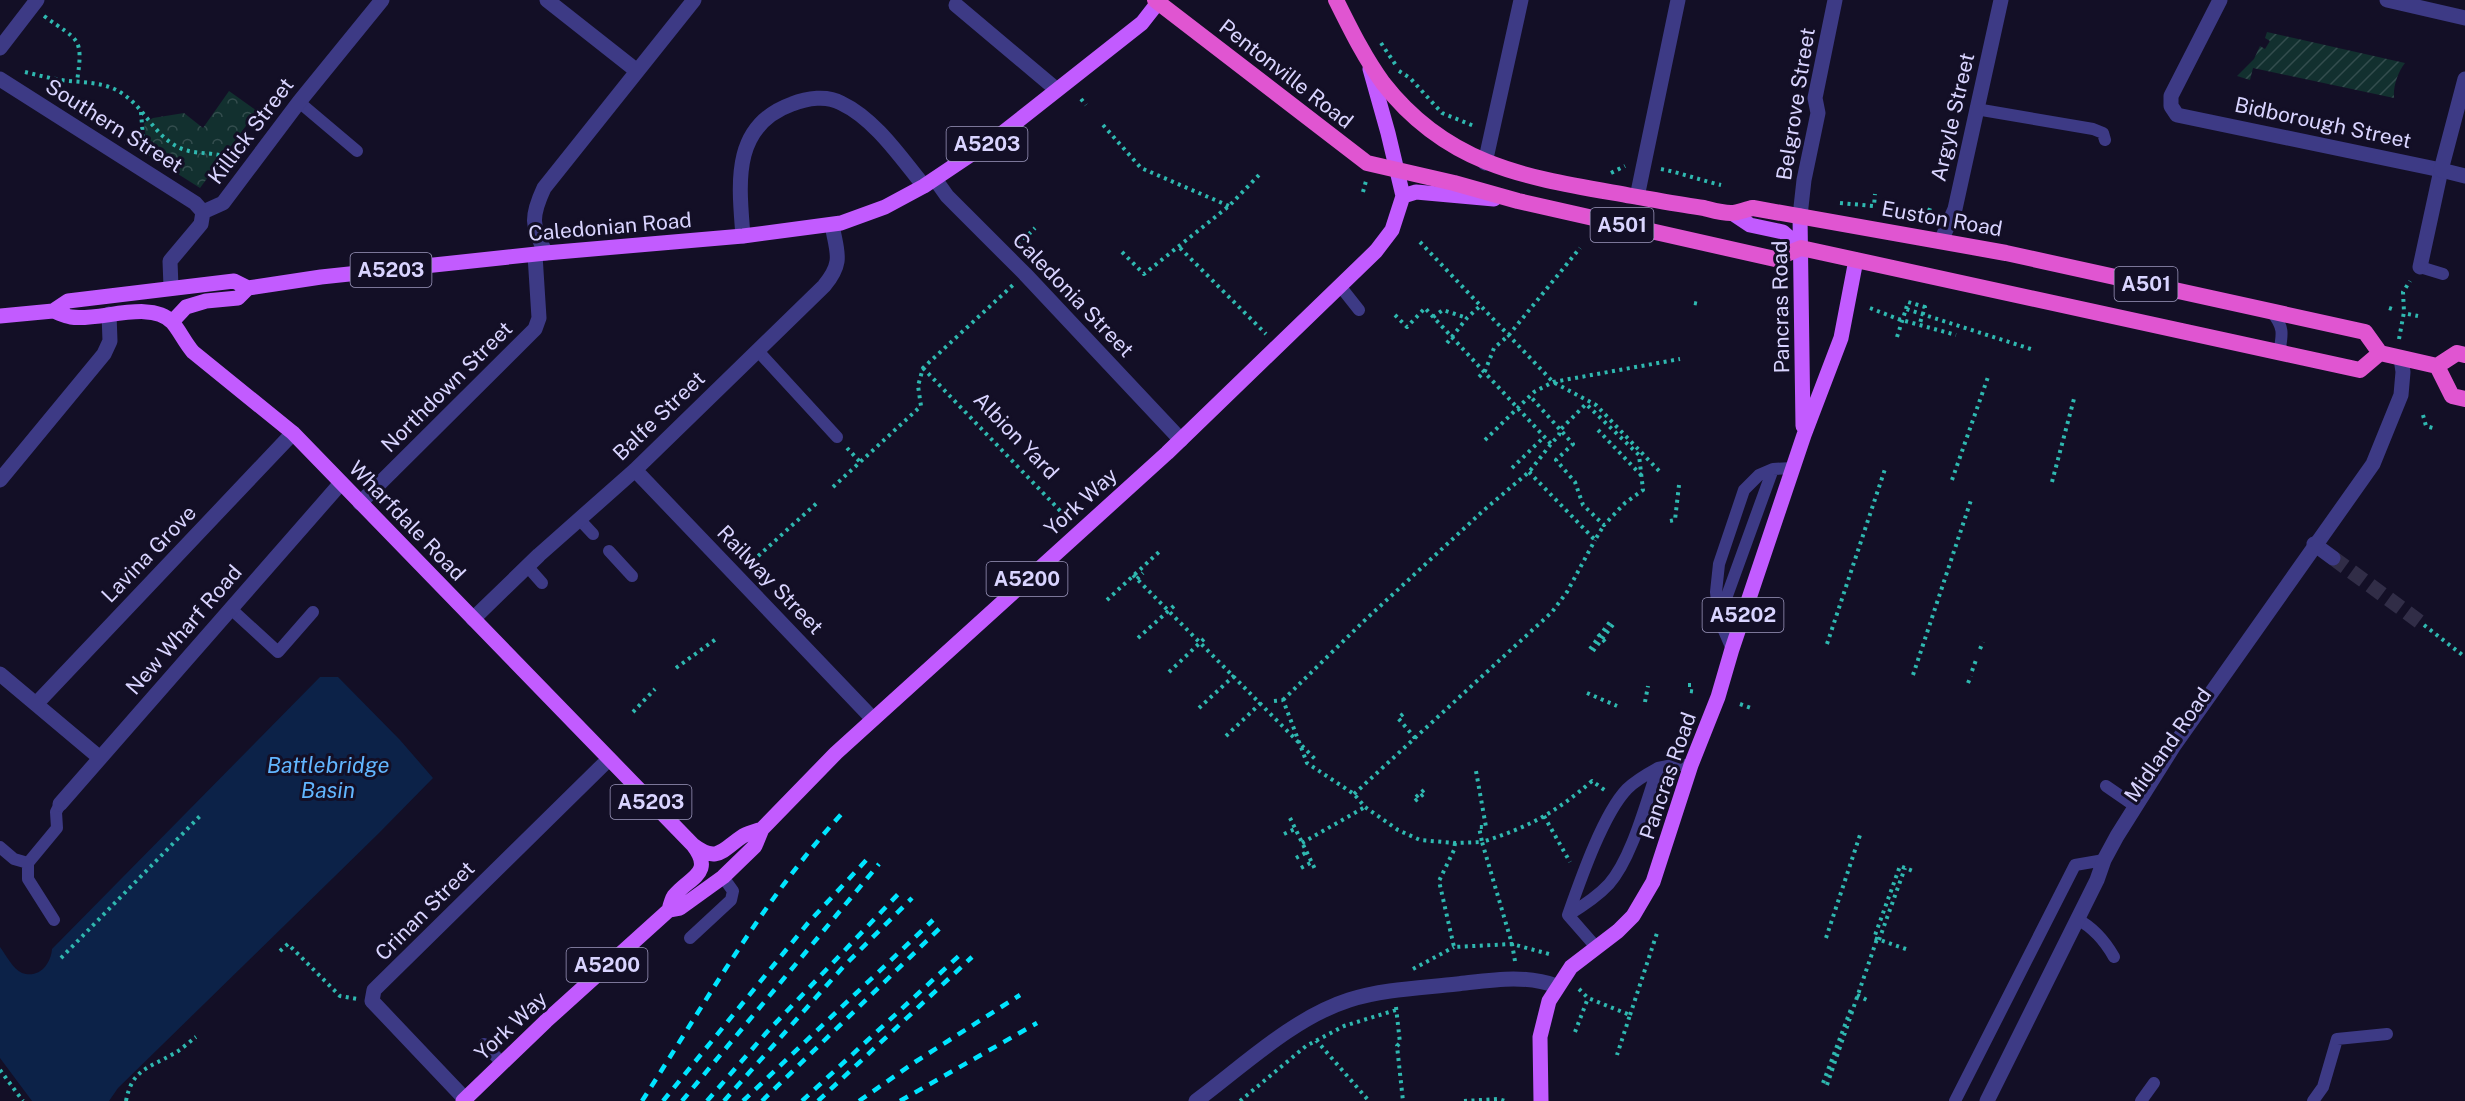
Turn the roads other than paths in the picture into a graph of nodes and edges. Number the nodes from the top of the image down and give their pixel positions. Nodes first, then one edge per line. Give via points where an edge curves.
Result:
1 (382, 0) edge
2 (547, 0) edge
3 (694, 0) edge
4 (1336, 0) edge
5 (1521, 0) edge
6 (1678, 0) edge
7 (1835, 0) edge
8 (2001, 0) edge
9 (2220, 0) edge
10 (2387, 0) edge
11 (1158, 1) edge
12 (954, 2) edge
13 (34, 3) edge
14 (2465, 18) edge
15 (0, 48) edge
16 (1363, 52) junction
17 (637, 71) junction
18 (0, 79) edge
19 (2465, 79) edge
20 (1058, 90) junction
21 (298, 102) junction
22 (1977, 109) junction
23 (2105, 140) dead end
24 (357, 151) dead end
25 (1485, 162) junction
26 (2441, 170) junction
27 (1403, 172) junction
28 (2465, 176) edge
29 (930, 183) junction
30 (1422, 193) junction
31 (1403, 196) junction
32 (1637, 197) junction
33 (1518, 201) junction
34 (202, 212) junction
35 (1731, 213) junction
36 (1800, 216) junction
37 (832, 225) junction
38 (743, 236) junction
39 (1941, 241) junction
40 (1801, 248) junction
41 (540, 254) junction
42 (1857, 260) junction
43 (2420, 267) joint
44 (2443, 274) dead end
45 (1340, 286) junction
46 (171, 287) junction
47 (248, 288) junction
48 (53, 310) junction
49 (1359, 310) dead end
50 (2271, 311) junction
51 (109, 314) junction
52 (0, 316) edge
53 (172, 322) junction
54 (757, 351) junction
55 (2279, 353) junction
56 (2380, 353) junction
57 (2465, 355) edge
58 (2402, 358) junction
59 (2437, 366) junction
60 (2465, 399) edge
61 (292, 433) junction
62 (1803, 435) junction
63 (837, 436) dead end
64 (1181, 440) junction
65 (1792, 468) junction
66 (1773, 469) junction
67 (635, 470) junction
68 (0, 480) edge
69 (340, 483) junction
70 (360, 503) junction
71 (579, 519) junction
72 (593, 534) dead end
73 (2314, 544) junction
74 (609, 551) dead end
75 (2333, 558) tunnel mouth
76 (527, 566) junction
77 (632, 576) dead end
78 (542, 583) dead end
79 (230, 608) junction
80 (313, 612) dead end
81 (473, 619) junction
82 (1719, 619) junction
83 (1731, 649) junction
84 (0, 674) edge
85 (36, 704) junction
86 (873, 719) junction
87 (100, 758) junction
88 (609, 759) junction
89 (1691, 765) junction
90 (1658, 768) junction
91 (2106, 786) dead end
92 (60, 804) joint
93 (2135, 806) junction
94 (762, 830) junction
95 (693, 844) junction
96 (0, 848) edge
97 (2097, 860) junction
98 (28, 863) junction
99 (723, 877) junction
100 (669, 910) junction
101 (1568, 915) junction
102 (54, 920) dead end
103 (2076, 920) junction
104 (690, 938) dead end
105 (1596, 947) junction
106 (2115, 957) dead end
107 (1557, 986) junction
108 (2387, 1034) dead end
109 (484, 1044) dead end
110 (502, 1063) junction
111 (2154, 1083) dead end
112 (464, 1100) edge
113 (1196, 1101) edge
114 (1541, 1101) edge
115 (1955, 1101) edge
116 (1987, 1101) edge
117 (2141, 1101) edge
118 (2313, 1101) edge

1 - 21 street, Killick Street
2 - 17 street
3 - 17 street, Northdown Street
4 - 16 highway, A501
5 - 25 street
6 - 32 street
7 - 36 street, Belgrove Street via 1815,99 1818,113
8 - 22 street, Argyle Street
9 - 26 street, Bidborough Street via 2171,96 2177,115
10 - 14 street
11 - 20 main road, Caledonian Road / A5203 via 1142,22
11 - 27 highway, Pentonville Road / A501 via 1366,163
12 - 20 street
13 - 15 street
16 - 25 highway, A501 via 1409,112 1449,143
16 - 27 main road
17 - 41 street, Northdown Street via 544,188 534,230
18 - 34 street, Southern Street via 195,203
19 - 26 street
20 - 29 main road, Caledonian Road / A5203
21 - 24 lane
21 - 34 street, Killick Street via 223,203
22 - 23 lane via 2093,129 2103,133
22 - 39 street, Argyle Street via 1954,208
25 - 32 highway, Euston Road / A501 via 1541,180
26 - 28 street, Bidborough Street
26 - 43 street
27 - 30 lane
27 - 31 main road
27 - 33 highway, A501
29 - 37 main road, Caledonian Road / A5203 via 885,207
29 - 38 street, Caledonia Street via 849,106 824,99 798,101 767,119 746,150 739,178
29 - 64 street, Caledonia Street via 1025,274
30 - 31 main road
30 - 33 main road
31 - 45 main road, York Way / A5200 via 1385,240
32 - 35 highway, Euston Road / A501
33 - 40 highway, A501 via 1775,259
34 - 46 street, Killick Street via 201,224 170,261
35 - 36 highway, Euston Road / A501 via 1753,208
35 - 40 main road, A501 via 1750,225 1783,232
36 - 39 highway, Euston Road / A501
36 - 40 main road, Pancras Road / A5202
37 - 38 main road, Caledonian Road / A5203
37 - 54 street, Balfe Street via 838,256 836,272
38 - 41 main road, Caledonian Road / A5203
39 - 50 highway, Euston Road / A501
40 - 42 highway, A501
40 - 62 main road, Pancras Road / A5202
41 - 47 main road, Caledonian Road / A5203
41 - 70 street, Northdown Street via 539,318 535,329
42 - 55 highway, A501
42 - 62 main road, Pancras Road / A5202 via 1842,339
43 - 44 lane
45 - 49 lane
45 - 64 main road, York Way / A5200
46 - 47 main road, Caledonian Road / A5203 via 234,281
46 - 48 main road, Caledonian Road / A5203 via 68,301
47 - 53 main road, A5203 via 238,298 186,307
48 - 51 main road, A5203 via 72,317
48 - 52 main road, Caledonian Road / A5203
50 - 55 lane via 2281,324
50 - 56 highway, Euston Road / A501 via 2364,332
51 - 53 main road, A5203 via 144,312
51 - 68 street via 110,341 104,354
53 - 61 main road, Wharfdale Road / A5203 via 193,352
54 - 63 lane
54 - 67 street, Balfe Street
55 - 56 highway, A501 via 2360,370
56 - 58 highway
57 - 59 highway via 2457,353
58 - 59 highway
58 - 73 street, Midland Road via 2401,395 2380,448
59 - 60 highway via 2452,396
61 - 69 main road, Wharfdale Road / A5203
61 - 85 street, Lavina Grove
62 - 65 main road, Pancras Road / A5202
64 - 86 main road, York Way / A5200
65 - 66 lane
65 - 83 main road, Pancras Road / A5202
66 - 82 lane
66 - 82 lane via 1759,475 1744,490 1717,575
67 - 71 street, Balfe Street
67 - 86 street, Railway Street
69 - 70 main road, Wharfdale Road / A5203
69 - 79 street, New Wharf Road
70 - 81 main road, Wharfdale Road / A5203
71 - 72 lane
71 - 76 street, Balfe Street
73 - 75 street
73 - 93 street, Midland Road
74 - 77 lane
76 - 78 lane
76 - 81 street, Balfe Street
79 - 80 lane via 278,652
79 - 87 street, New Wharf Road
81 - 88 main road, Wharfdale Road / A5203
82 - 83 lane
83 - 89 main road, Pancras Road / A5202 via 1718,697
84 - 85 street
85 - 87 street
86 - 94 main road, York Way / A5200
87 - 92 street, New Wharf Road
88 - 95 main road, Wharfdale Road / A5203
88 - 112 street, Crinan Street via 374,990 372,1000
89 - 90 lane
89 - 105 main road, Pancras Road / A5202 via 1647,894 1625,924
90 - 101 lane via 1639,779 1619,799
90 - 101 lane via 1622,865 1590,902
91 - 93 lane
92 - 98 lane via 57,828
93 - 97 street, Midland Road
94 - 95 main road, Wharfdale Road / A5203 via 744,835 723,852 703,852
94 - 99 main road, York Way / A5200 via 755,846
95 - 100 main road, York Way / A5203 via 700,857 700,870 675,895
96 - 98 lane via 14,859
97 - 103 street, Midland Road via 2097,880
97 - 115 lane via 2075,865
98 - 102 lane via 28,879
99 - 100 main road, York Way / A5200 via 680,908
99 - 104 lane via 733,891 731,900
100 - 110 main road, York Way / A5200
101 - 105 lane
103 - 106 lane via 2088,925
103 - 116 street, Midland Road
105 - 107 main road, Pancras Road / A5202 via 1571,967
107 - 113 street via 1532,978 1510,978 1395,990 1349,1000 1301,1023
107 - 114 main road, Pancras Road / A5202 via 1545,1012 1540,1037
108 - 118 lane via 2337,1038 2323,1087
109 - 110 lane
110 - 112 main road, York Way / A5200
111 - 117 lane

